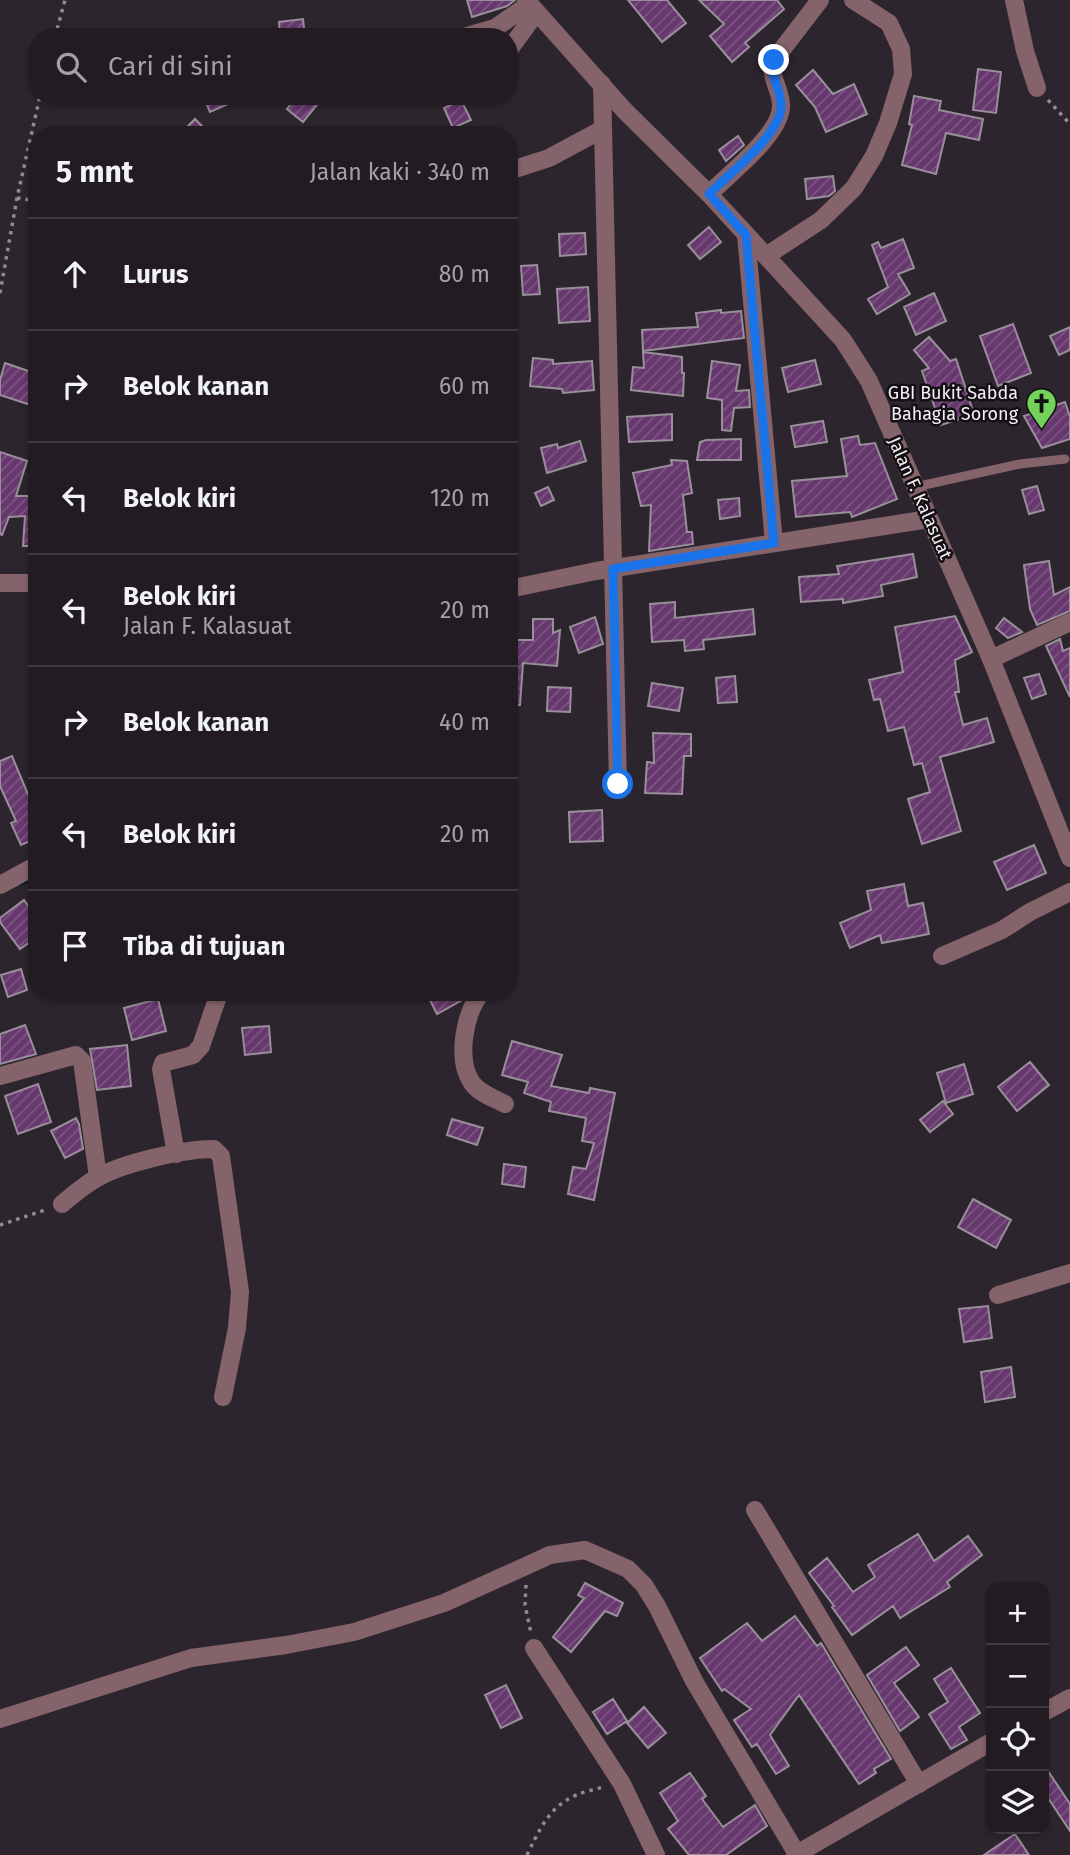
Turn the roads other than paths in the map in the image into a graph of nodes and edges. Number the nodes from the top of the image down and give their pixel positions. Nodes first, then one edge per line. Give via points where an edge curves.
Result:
1 (820, 0) edge
2 (853, 0) edge
3 (1014, 0) edge
4 (530, 6) edge
5 (495, 28) edge
6 (518, 31) edge
7 (602, 84) junction
8 (1037, 88) road end
9 (603, 130) junction
10 (518, 168) edge
11 (709, 194) junction
12 (746, 235) junction
13 (766, 256) junction
14 (1065, 459) dead end
15 (915, 487) junction
16 (929, 519) junction
17 (774, 543) junction
18 (613, 569) junction
19 (0, 583) edge
20 (28, 583) edge
21 (518, 587) edge
22 (1070, 622) edge
23 (991, 659) junction
24 (618, 784) dead end
25 (1070, 858) edge
26 (28, 870) edge
27 (0, 885) edge
28 (1070, 892) edge
29 (942, 956) dead end
30 (216, 1001) edge
31 (477, 1001) edge
32 (0, 1076) edge
33 (505, 1104) dead end
34 (176, 1154) junction
35 (98, 1177) junction
36 (62, 1204) road end
37 (1070, 1273) edge
38 (998, 1295) dead end
39 (223, 1396) dead end
40 (755, 1510) dead end
41 (534, 1648) road end
42 (1070, 1698) edge
43 (1049, 1709) edge
44 (0, 1719) edge
45 (986, 1745) edge
46 (919, 1784) junction
47 (796, 1854) edge
48 (656, 1855) edge

1 - 11 street via 774,60 771,69 782,105 779,120
2 - 13 street via 889,23 901,50 903,74 888,123 854,188 821,220
3 - 8 street
4 - 5 street
4 - 6 street
4 - 7 street, Jalan F. Kalasuat
7 - 9 street
7 - 11 street, Jalan F. Kalasuat
9 - 10 street
9 - 18 street
11 - 12 street, Jalan F. Kalasuat
12 - 13 street, Jalan F. Kalasuat
12 - 17 street
13 - 15 street, Jalan F. Kalasuat via 857,360
14 - 15 lane
15 - 16 street, Jalan F. Kalasuat
16 - 17 street
16 - 23 street, Jalan F. Kalasuat
17 - 18 street
18 - 21 street
18 - 24 street
19 - 20 street
22 - 23 street
23 - 25 street, Jalan F. Kalasuat
26 - 27 street
28 - 29 street via 1002,930
30 - 34 street via 201,1046 193,1055 163,1063 161,1069
31 - 33 street via 468,1018 465,1063 476,1088
32 - 35 street via 76,1055 82,1061
34 - 35 street
34 - 39 street via 214,1149 221,1156 240,1292
35 - 36 street
37 - 38 street
40 - 46 street
41 - 48 street via 622,1784
42 - 43 street
44 - 47 street via 191,1658 354,1633 444,1603 550,1555 585,1550 628,1569 644,1585 694,1681
45 - 46 street
46 - 47 street

